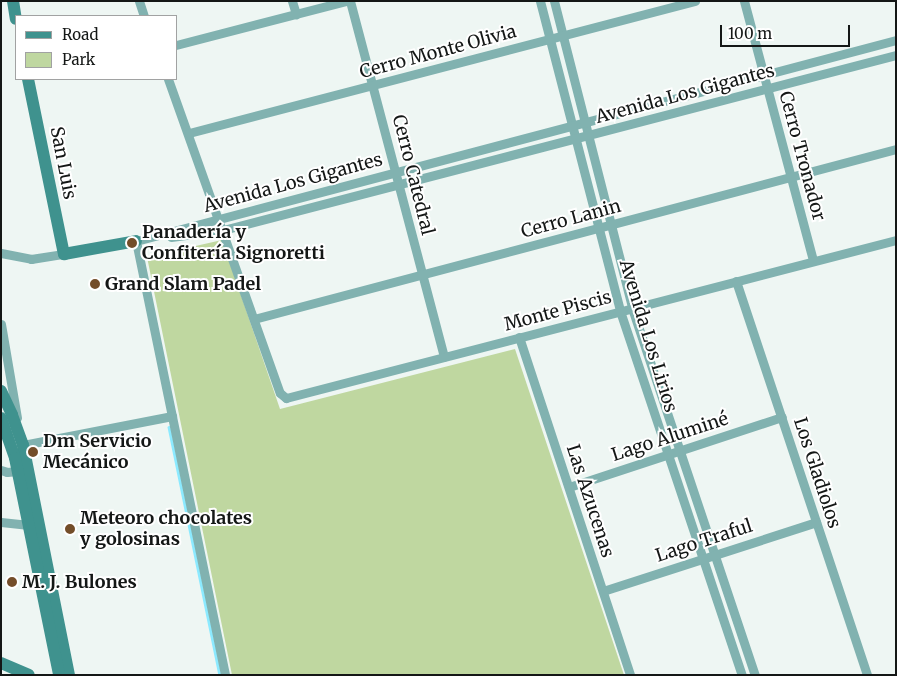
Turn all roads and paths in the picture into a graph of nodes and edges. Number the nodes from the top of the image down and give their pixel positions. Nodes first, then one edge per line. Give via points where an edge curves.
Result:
1 (13, 1) edge
2 (139, 1) edge
3 (292, 1) edge
4 (346, 1) edge
5 (350, 1) edge
6 (540, 1) edge
7 (554, 1) edge
8 (695, 1) edge
9 (744, 1) edge
10 (296, 14) junction
11 (15, 15) edge
12 (144, 15) edge
13 (563, 36) junction
14 (550, 39) junction
15 (896, 40) edge
16 (178, 44) edge
17 (896, 55) edge
18 (764, 76) junction
19 (28, 80) edge
20 (168, 80) edge
21 (373, 85) junction
22 (768, 89) junction
23 (586, 124) junction
24 (574, 127) junction
25 (189, 133) junction
26 (589, 136) junction
27 (577, 139) junction
28 (896, 149) edge
29 (396, 173) junction
30 (790, 177) junction
31 (399, 186) junction
32 (219, 219) junction
33 (611, 225) junction
34 (599, 228) junction
35 (223, 230) junction
36 (896, 240) edge
37 (136, 241) junction
38 (1, 252) edge
39 (64, 254) junction
40 (813, 261) junction
41 (422, 275) junction
42 (736, 281) junction
43 (632, 308) junction
44 (620, 311) junction
45 (254, 319) junction
46 (1, 324) edge
47 (519, 337) junction
48 (444, 357) junction
49 (1, 391) edge
50 (172, 416) junction
51 (782, 417) junction
52 (1, 418) edge
53 (21, 440) junction
54 (680, 451) junction
55 (668, 455) junction
56 (22, 467) junction
57 (1, 470) edge
58 (569, 487) junction
59 (1, 522) edge
60 (816, 522) junction
61 (29, 525) junction
62 (715, 555) junction
63 (703, 558) junction
64 (603, 591) junction
65 (1, 663) edge
66 (29, 675) edge
67 (59, 675) edge
68 (69, 675) edge
69 (225, 675) edge
70 (630, 675) edge
71 (742, 675) edge
72 (756, 675) edge
73 (867, 675) edge

1 - 11 main road
2 - 12 street
3 - 10 street
4 - 10 street
5 - 21 street, Cerro Catedral
6 - 14 street, Avenida Los Lirios
7 - 13 street, Avenida Los Lirios
8 - 13 street, Cerro Monte Olivia
9 - 18 street, Cerro Tronador
10 - 16 street
13 - 14 street, Cerro Monte Olivia
13 - 23 street, Avenida Los Lirios
14 - 21 street, Cerro Monte Olivia
14 - 24 street, Avenida Los Lirios
15 - 18 street, Avenida Los Gigantes
17 - 22 street, Avenida Los Gigantes
18 - 22 street, Cerro Tronador
18 - 23 street, Avenida Los Gigantes
19 - 39 main road, San Luis
20 - 25 street
21 - 25 street, Cerro Monte Olivia
21 - 29 street, Cerro Catedral
22 - 26 street, Avenida Los Gigantes
22 - 30 street, Cerro Tronador
23 - 24 street, Avenida Los Gigantes
23 - 26 street, Avenida Los Lirios
24 - 27 street, Avenida Los Lirios
24 - 29 street, Avenida Los Gigantes
25 - 32 street
26 - 27 street, Avenida Los Gigantes
26 - 33 street, Avenida Los Lirios
27 - 31 street, Avenida Los Gigantes
27 - 34 street, Avenida Los Lirios
28 - 30 street, Cerro Lanin
29 - 31 street, Cerro Catedral
29 - 32 street, Avenida Los Gigantes
30 - 33 street, Cerro Lanin
30 - 40 street, Cerro Tronador
31 - 35 street, Avenida Los Gigantes
31 - 41 street, Cerro Catedral
32 - 35 street
32 - 37 street, Avenida Los Gigantes
33 - 34 street, Cerro Lanin
33 - 43 street, Avenida Los Lirios
34 - 41 street, Cerro Lanin
34 - 44 street, Avenida Los Lirios
35 - 37 street, Avenida Los Gigantes
35 - 45 street
36 - 40 street, Monte Piscis
37 - 39 main road
37 - 50 street
38 - 39 street via 31,259
40 - 42 street, Monte Piscis
41 - 45 street, Cerro Lanin
41 - 48 street, Cerro Catedral
42 - 43 street, Monte Piscis
42 - 51 street, Los Gladiolos
43 - 44 street, Monte Piscis
43 - 54 street, Avenida Los Lirios
44 - 47 street, Monte Piscis
44 - 55 street, Avenida Los Lirios
45 - 48 street, Monte Piscis via 280,393 286,398
46 - 53 street
47 - 48 street, Monte Piscis
47 - 58 street, Las Azucenas
49 - 53 main road
50 - 53 street
50 - 69 street
51 - 54 street, Lago Aluminé
51 - 60 street, Los Gladiolos
52 - 56 main road
53 - 56 main road
54 - 55 street, Lago Aluminé
54 - 62 street, Avenida Los Lirios
55 - 58 street, Lago Aluminé
55 - 63 street, Avenida Los Lirios
56 - 57 street via 7,472
56 - 61 main road
56 - 68 main road
58 - 64 street, Las Azucenas
59 - 61 street
60 - 62 street, Lago Traful
60 - 73 street, Los Gladiolos
61 - 67 main road
62 - 63 street, Lago Traful
62 - 72 street, Avenida Los Lirios
63 - 64 street, Lago Traful
63 - 71 street, Avenida Los Lirios
64 - 70 street, Las Azucenas
65 - 66 main road

